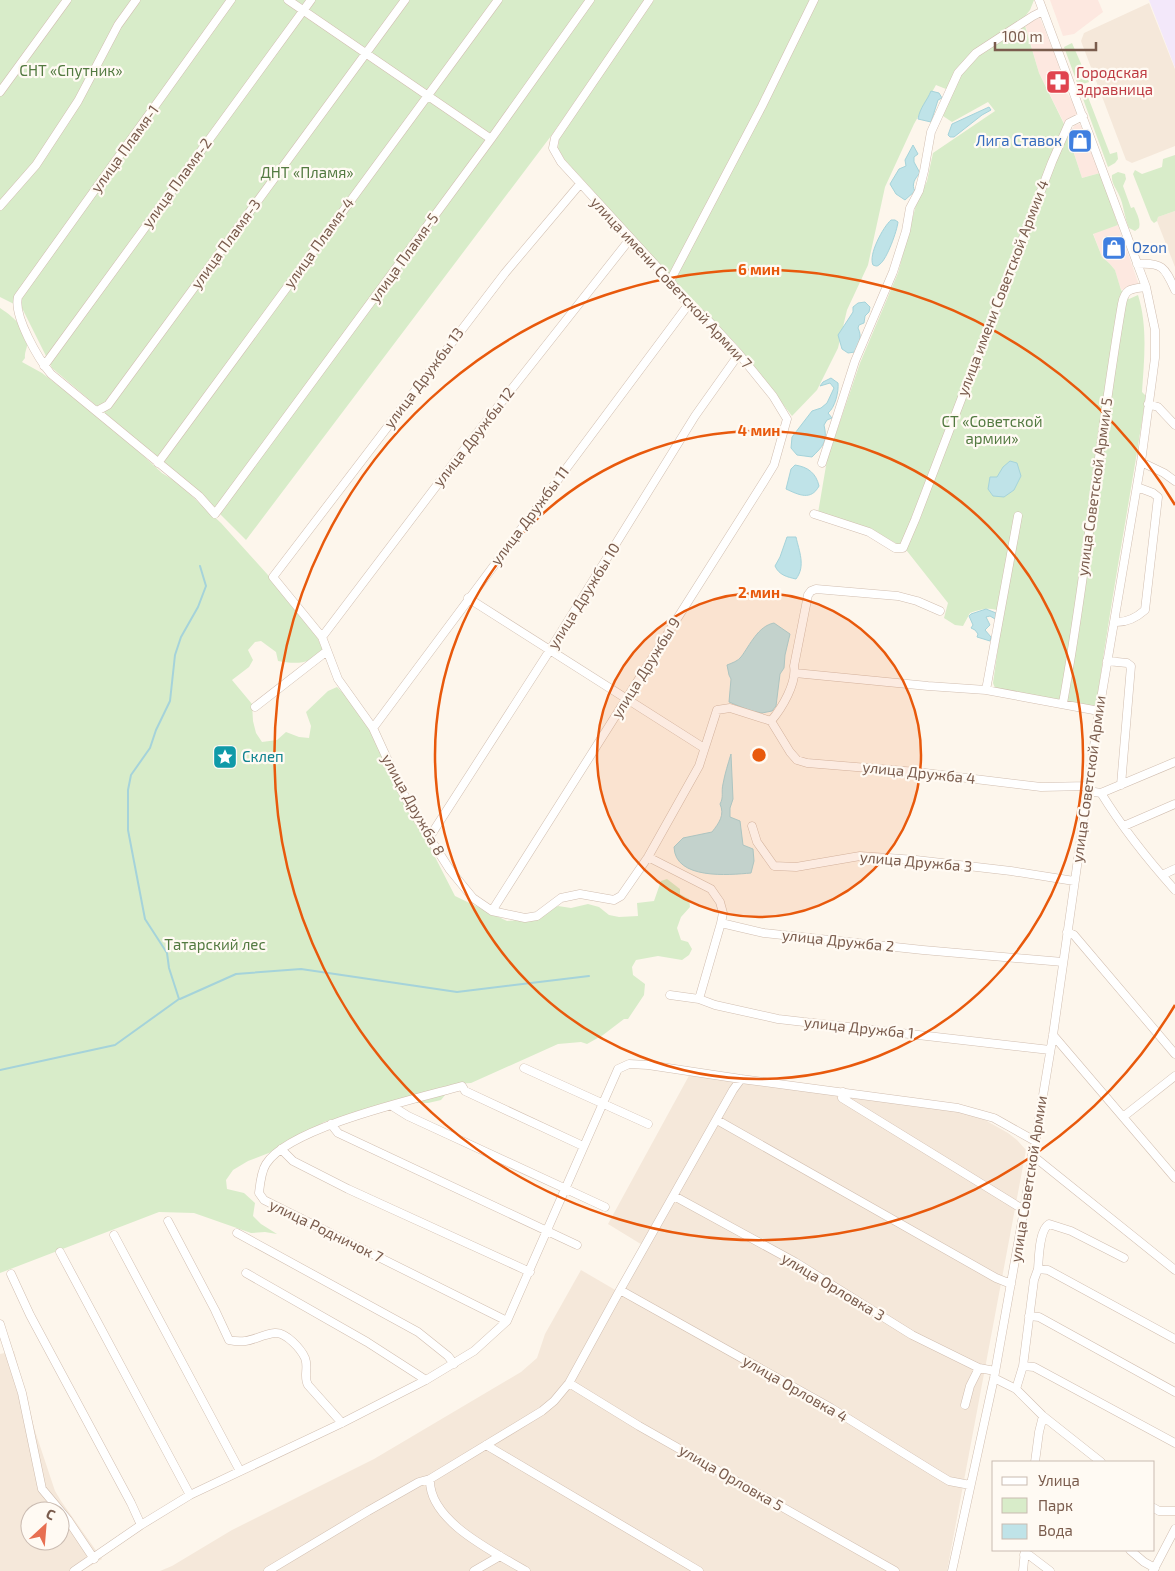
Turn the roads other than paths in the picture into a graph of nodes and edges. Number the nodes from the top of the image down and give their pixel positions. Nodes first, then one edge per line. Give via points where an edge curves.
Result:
1 (67, 0) edge
2 (136, 0) edge
3 (231, 0) edge
4 (288, 0) edge
5 (311, 0) edge
6 (405, 0) edge
7 (498, 0) edge
8 (590, 0) edge
9 (649, 0) edge
10 (814, 0) edge
11 (1039, 0) edge
12 (303, 10) junction
13 (1043, 11) junction
14 (366, 53) junction
15 (0, 92) edge
16 (428, 94) junction
17 (1083, 116) junction
18 (491, 138) junction
19 (580, 184) junction
20 (0, 206) edge
21 (630, 239) junction
22 (1137, 264) junction
23 (670, 281) junction
24 (1146, 287) junction
25 (1175, 290) edge
26 (688, 305) junction
27 (739, 354) junction
28 (44, 366) junction
29 (1148, 404) junction
30 (97, 411) junction
31 (787, 419) joint
32 (1175, 425) edge
33 (1141, 462) junction
34 (158, 463) junction
35 (822, 463) dead end
36 (1175, 481) edge
37 (1137, 487) junction
38 (814, 514) dead end
39 (1018, 516) dead end
40 (273, 577) joint
41 (468, 598) junction
42 (940, 611) dead end
43 (1114, 622) junction
44 (322, 638) junction
45 (550, 650) junction
46 (327, 651) junction
47 (1107, 661) junction
48 (795, 673) junction
49 (986, 690) junction
50 (626, 699) junction
51 (1063, 703) junction
52 (255, 707) dead end
53 (1099, 711) junction
54 (772, 721) junction
55 (373, 728) junction
56 (704, 748) junction
57 (1175, 762) edge
58 (1120, 785) junction
59 (1088, 788) junction
60 (1101, 793) junction
61 (1175, 804) edge
62 (752, 826) dead end
63 (1124, 826) junction
64 (429, 838) junction
65 (648, 857) junction
66 (1175, 868) edge
67 (1162, 875) junction
68 (1074, 882) junction
69 (1175, 890) edge
70 (492, 911) junction
71 (721, 923) junction
72 (1067, 932) junction
73 (1063, 962) junction
74 (670, 995) dead end
75 (699, 999) junction
76 (1053, 1035) junction
77 (1050, 1050) junction
78 (1175, 1054) edge
79 (524, 1068) dead end
80 (1175, 1076) edge
81 (741, 1079) junction
82 (843, 1092) junction
83 (603, 1103) junction
84 (392, 1106) junction
85 (1123, 1117) junction
86 (717, 1120) junction
87 (331, 1124) junction
88 (648, 1124) dead end
89 (1035, 1141) junction
90 (584, 1146) junction
91 (281, 1149) junction
92 (1032, 1155) junction
93 (1175, 1178) edge
94 (566, 1188) junction
95 (674, 1196) junction
96 (605, 1207) dead end
97 (1024, 1210) junction
98 (168, 1221) dead end
99 (548, 1230) junction
100 (237, 1233) dead end
101 (114, 1235) dead end
102 (577, 1245) dead end
103 (60, 1252) dead end
104 (1124, 1258) dead end
105 (1038, 1269) junction
106 (1175, 1270) edge
107 (530, 1272) junction
108 (10, 1274) dead end
109 (246, 1274) dead end
110 (1011, 1284) junction
111 (620, 1290) junction
112 (1030, 1316) junction
113 (507, 1321) junction
114 (0, 1324) edge
115 (1175, 1338) edge
116 (454, 1364) junction
117 (1024, 1366) junction
118 (979, 1368) junction
119 (994, 1374) junction
120 (426, 1380) junction
121 (569, 1383) junction
122 (1016, 1389) junction
123 (1175, 1392) edge
124 (965, 1405) dead end
125 (1043, 1416) junction
126 (342, 1423) junction
127 (1175, 1443) edge
128 (486, 1445) junction
129 (1035, 1461) edge
130 (1100, 1461) edge
131 (240, 1471) junction
132 (430, 1479) junction
133 (970, 1485) junction
134 (190, 1495) junction
135 (1155, 1509) edge
136 (1175, 1511) edge
137 (141, 1525) junction
138 (1175, 1529) edge
139 (1131, 1551) edge
140 (1025, 1552) edge
141 (500, 1556) junction
142 (94, 1559) junction
143 (1154, 1570) edge
144 (74, 1571) edge
145 (268, 1571) edge
146 (474, 1571) edge
147 (526, 1571) edge
148 (699, 1571) edge
149 (895, 1571) edge
150 (952, 1571) edge
151 (1023, 1571) edge
152 (1050, 1571) edge

1 - 15 street
2 - 20 street via 118,25 78,101 36,165
3 - 28 street, улица Пламя-1 via 18,298 18,311
4 - 12 street
5 - 12 street, улица Пламя-2
6 - 14 street, улица Пламя-3
7 - 16 street, улица Пламя-4
8 - 18 street, улица Пламя-5
9 - 19 street, улица имени Советской Армии 7 via 555,138 553,148
10 - 23 street
11 - 13 street, улица Советской Армии
12 - 14 street
12 - 28 street, улица Пламя-2
13 - 17 street, улица Советской Армии
13 - 35 street via 976,53 958,73 931,132 921,184 910,208 893,272 855,361
14 - 16 street
14 - 30 street, улица Пламя-3 via 108,405
16 - 18 street
16 - 34 street, улица Пламя-4
17 - 22 street, улица Советской Армии
17 - 38 street, улица имени Советской Армии 4 via 1069,122 1052,162 902,548 895,548 870,532
18 - 34 street, улица Пламя-5 via 215,514 199,496
19 - 21 street, улица имени Советской Армии 7
19 - 40 street, улица Дружбы 13 via 505,273
21 - 23 street, улица имени Советской Армии 7
21 - 44 street, улица Дружбы 12 via 459,456
22 - 24 street, улица Советской Армии
22 - 25 street via 1150,263 1166,270
23 - 26 street, улица имени Советской Армии 7
24 - 29 street, улица Советской Армии via 1155,330 1155,358
24 - 51 street, улица Советской Армии 5 via 1129,290 1122,304
26 - 27 street, улица имени Советской Армии 7 via 705,317
26 - 41 street, улица Дружбы 11
27 - 31 street, улица имени Советской Армии 7
27 - 45 street, улица Дружбы 10 via 695,416
28 - 30 street
29 - 32 street via 1158,407
29 - 33 street, улица Советской Армии
30 - 34 street
31 - 50 street, улица Дружбы 9 via 774,465
33 - 36 street
33 - 37 street, улица Советской Армии
37 - 43 street, улица Советской Армии
37 - 43 street via 1158,498 1145,610 1124,622
39 - 49 street
40 - 44 street, улица Дружба 8
41 - 45 street
41 - 55 street, улица Дружбы 11
42 - 48 street via 898,596 811,591
43 - 47 street, улица Советской Армии
44 - 46 street, улица Дружба 8
45 - 50 street
45 - 64 street, улица Дружбы 10
46 - 52 street
46 - 55 street, улица Дружба 8 via 338,679
47 - 53 street, улица Советской Армии
47 - 58 street via 1131,666
48 - 49 street
48 - 54 street via 784,702
49 - 51 street
50 - 56 street
50 - 70 street, улица Дружбы 9
51 - 53 street
53 - 59 street, улица Советской Армии
54 - 56 street, улица Дружба 8 via 730,708 717,710
54 - 59 street, улица Дружба 4 via 790,752 797,760 807,763 1041,787
55 - 64 street, улица Дружба 8 via 401,789
56 - 65 street, улица Дружба 8 via 699,766
57 - 58 street
58 - 60 street
59 - 60 street, улица Дружба 4
59 - 68 street, улица Советской Армии
60 - 63 street
61 - 63 street
62 - 68 street, улица Дружба 3 via 757,842 774,866 796,867 860,856 1011,871
63 - 67 street
64 - 70 street, улица Дружба 8 via 473,898
65 - 70 street, улица Дружба 8 via 621,896 614,900 580,894 561,898 537,916 525,918
65 - 71 street via 710,889 720,902
66 - 67 street
67 - 69 street
68 - 72 street, улица Советской Армии
71 - 73 street, улица Дружба 2 via 764,933
71 - 75 street
72 - 73 street, улица Советской Армии
72 - 78 street via 1074,935
73 - 76 street, улица Советской Армии
74 - 75 street, улица Дружба 1
75 - 77 street, улица Дружба 1 via 778,1019
76 - 77 street, улица Советской Армии
76 - 85 street
77 - 89 street, улица Советской Армии
79 - 83 street
80 - 85 street
81 - 82 street
81 - 83 street via 629,1064 618,1069
81 - 86 street
82 - 89 street via 958,1108 994,1118
82 - 97 street via 842,1098
83 - 88 street
83 - 90 street
84 - 87 street, улица Родничок 7
84 - 90 street, улица Родничок 7 via 462,1086 465,1091
84 - 94 street
85 - 93 street
86 - 95 street
86 - 110 street
87 - 91 street, улица Родничок 7
87 - 99 street via 338,1133
89 - 92 street, улица Советской Армии
90 - 94 street
91 - 107 street via 293,1161 348,1189
91 - 113 street, улица Родничок 7 via 266,1164 259,1194 264,1200
92 - 97 street, улица Советской Армии
92 - 106 street
94 - 96 street
94 - 99 street
95 - 111 street
95 - 118 street, улица Орловка 3 via 795,1262 912,1334
97 - 110 street, улица Советской Армии
98 - 126 street via 229,1340 244,1342 276,1333 292,1342 302,1353 308,1385
99 - 102 street
99 - 107 street
100 - 116 street via 418,1332
101 - 131 street
103 - 134 street
104 - 105 street via 1071,1231 1049,1224 1042,1233
105 - 112 street
105 - 115 street via 1048,1270
107 - 113 street
108 - 137 street
109 - 120 street via 367,1342
110 - 119 street, улица Советской Армии
111 - 121 street
111 - 133 street, улица Орловка 4 via 831,1408 949,1481
112 - 117 street
112 - 123 street via 1039,1317
113 - 116 street via 474,1351
114 - 142 street via 22,1393 42,1489
116 - 120 street
117 - 122 street
117 - 127 street via 1034,1367
118 - 119 street, улица Орловка 3
118 - 124 street
119 - 122 street, улица Орловка 3
119 - 133 street, улица Советской Армии
120 - 126 street
121 - 128 street via 542,1411
121 - 149 street, улица Орловка 5
122 - 125 street, улица Орловка 3
125 - 129 street
125 - 130 street, улица Орловка 3
126 - 131 street
128 - 132 street
128 - 148 street
131 - 134 street
132 - 141 street via 429,1489 444,1514 462,1532
132 - 145 street via 368,1510
133 - 150 street, улица Советской Армии
134 - 137 street
135 - 136 street
137 - 142 street
138 - 143 street
139 - 143 street
140 - 151 street
140 - 152 street
141 - 146 street
141 - 147 street
142 - 144 street

